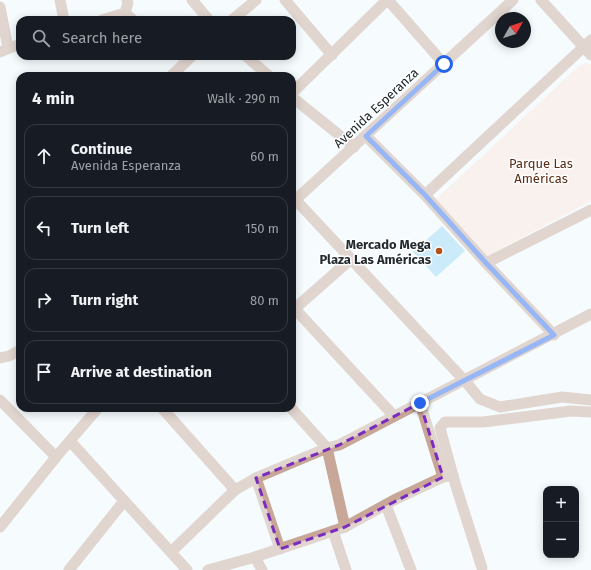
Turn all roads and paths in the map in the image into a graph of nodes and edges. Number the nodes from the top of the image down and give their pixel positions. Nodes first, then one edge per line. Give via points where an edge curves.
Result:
1 (60, 0) edge
2 (127, 0) edge
3 (192, 0) edge
4 (256, 0) edge
5 (285, 0) edge
6 (388, 0) edge
7 (513, 0) edge
8 (541, 0) edge
9 (0, 7) edge
10 (63, 16) edge
11 (129, 16) edge
12 (206, 16) edge
13 (237, 16) edge
14 (16, 46) edge
15 (588, 48) edge
16 (4, 50) edge
17 (332, 55) junction
18 (187, 60) edge
19 (251, 60) edge
20 (444, 64) junction
21 (175, 72) edge
22 (264, 72) edge
23 (296, 89) edge
24 (296, 100) edge
25 (366, 136) junction
26 (354, 147) junction
27 (425, 195) junction
28 (296, 197) edge
29 (296, 203) edge
30 (591, 210) edge
31 (351, 259) junction
32 (486, 263) junction
33 (296, 307) edge
34 (296, 313) edge
35 (591, 314) edge
36 (554, 335) junction
37 (16, 352) edge
38 (0, 358) edge
39 (465, 381) junction
40 (0, 400) edge
41 (591, 400) edge
42 (420, 403) junction
43 (95, 412) edge
44 (166, 412) edge
45 (295, 412) edge
46 (591, 412) edge
47 (394, 416) junction
48 (70, 441) junction
49 (327, 448) junction
50 (56, 458) junction
51 (448, 476) junction
52 (256, 478) junction
53 (235, 490) junction
54 (124, 501) junction
55 (386, 504) junction
56 (0, 527) edge
57 (346, 527) junction
58 (333, 531) junction
59 (280, 549) junction
60 (170, 552) junction
61 (255, 557) junction
62 (482, 568) dead end
63 (69, 570) edge
64 (187, 570) edge
65 (208, 570) edge
66 (262, 570) edge
67 (346, 570) edge
68 (411, 570) edge

1 - 10 street
2 - 11 street
3 - 12 street
4 - 13 street
5 - 17 street
6 - 17 street
6 - 20 street
7 - 20 street, Avenida Esperanza
8 - 15 street
9 - 16 street
14 - 16 street
15 - 27 street
17 - 23 street
18 - 21 street
19 - 22 street
20 - 25 street, Avenida Esperanza
24 - 26 street
25 - 26 street, Avenida Esperanza
25 - 27 street
26 - 28 street, Avenida Esperanza
27 - 32 street
29 - 31 street
30 - 32 street
31 - 33 street
31 - 39 street
32 - 36 street
34 - 47 street
35 - 36 street
36 - 39 street
37 - 38 street
39 - 41 street via 480,399 500,407 562,397
39 - 42 street
40 - 50 street
42 - 47 street
42 - 51 street
43 - 48 street
44 - 53 street
45 - 49 street
46 - 51 street via 572,411 483,422 445,422 440,428
47 - 49 street via 339,445
48 - 50 street
48 - 54 street
49 - 52 street
49 - 57 street
50 - 56 street
51 - 55 street
51 - 62 street
52 - 53 street
52 - 59 street
53 - 60 street
54 - 60 street
54 - 63 street
55 - 57 street
55 - 68 street
57 - 58 street
58 - 59 street
58 - 67 street
59 - 61 street
60 - 64 street
61 - 65 street
61 - 66 street

